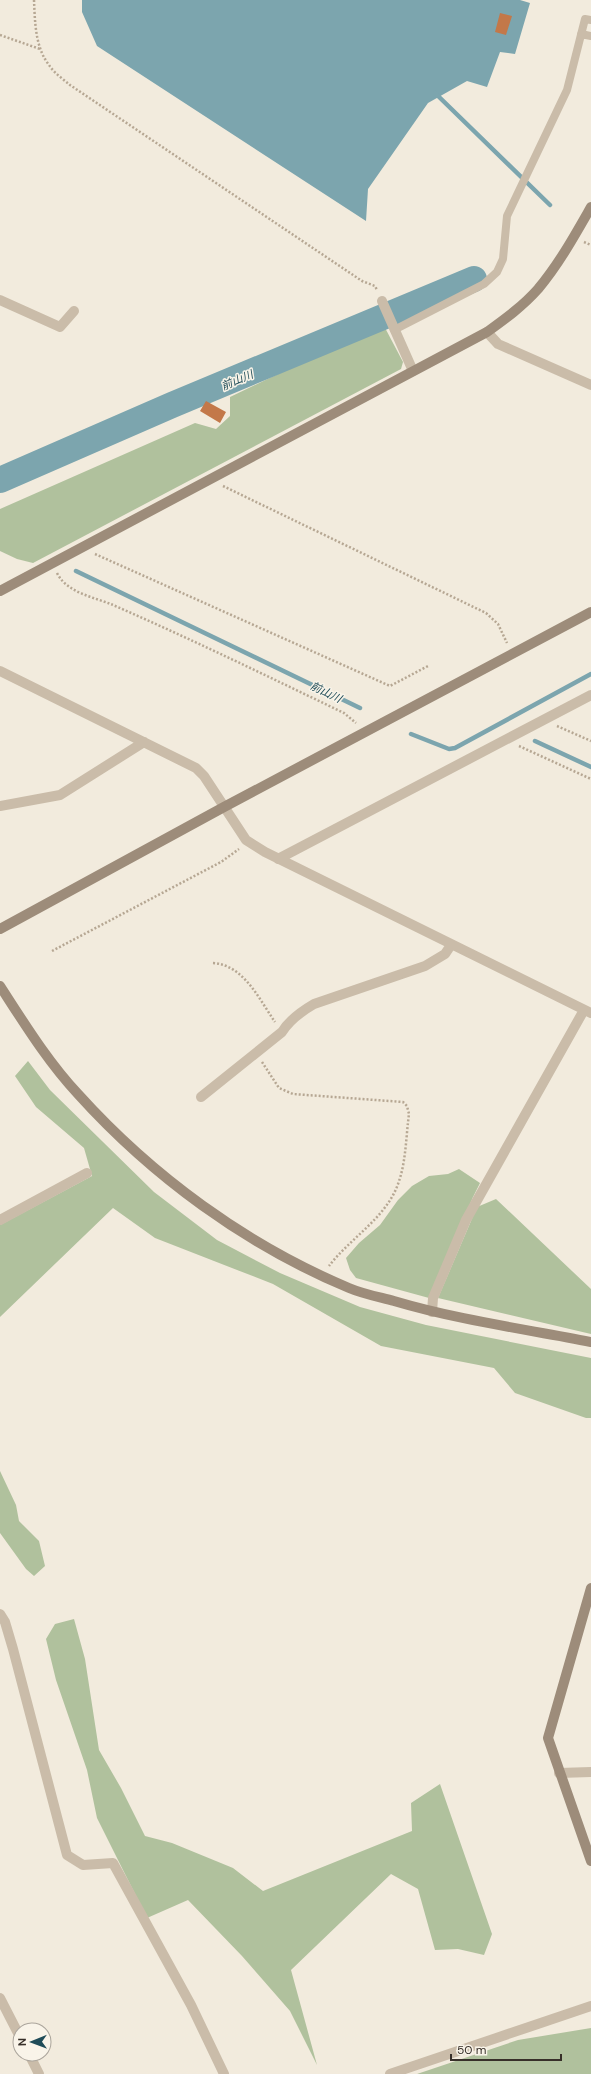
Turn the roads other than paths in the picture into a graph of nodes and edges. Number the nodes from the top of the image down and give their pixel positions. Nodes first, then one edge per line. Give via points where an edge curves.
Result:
1 (591, 20) edge
2 (581, 34) junction
3 (591, 36) edge
4 (591, 207) edge
5 (0, 300) edge
6 (382, 301) road end
7 (74, 311) dead end
8 (393, 326) junction
9 (486, 332) junction
10 (413, 371) junction
11 (591, 386) edge
12 (0, 591) edge
13 (591, 612) edge
14 (0, 671) edge
15 (591, 695) edge
16 (144, 742) junction
17 (0, 806) edge
18 (224, 807) junction
19 (278, 858) junction
20 (0, 929) edge
21 (451, 945) junction
22 (0, 986) edge
23 (588, 1011) edge
24 (201, 1097) dead end
25 (87, 1173) dead end
26 (0, 1220) edge
27 (432, 1312) junction
28 (591, 1342) edge
29 (591, 1588) edge
30 (0, 1614) edge
31 (591, 1772) edge
32 (559, 1773) junction
33 (591, 1861) edge
34 (0, 1998) edge
35 (591, 2006) edge
36 (12, 2022) edge
37 (33, 2062) edge
38 (39, 2074) edge
39 (224, 2074) edge
40 (390, 2074) edge

1 - 2 lane via 585,20
2 - 3 lane
2 - 8 lane via 567,90 507,216 503,259 497,272 484,284
4 - 9 street via 557,265 537,290 513,313
5 - 7 street via 60,327
6 - 8 street
8 - 10 street
9 - 10 street
9 - 11 street via 498,344
10 - 12 street
13 - 18 street
14 - 16 street
15 - 19 street
16 - 17 street via 60,795
16 - 18 street via 196,768
18 - 19 street via 246,840
18 - 20 street
19 - 21 street
21 - 23 street
21 - 24 street via 445,954 425,966 314,1004 302,1011 256,1053
22 - 27 street via 35,1039 77,1093 124,1142 224,1221 279,1254 350,1288
23 - 27 street via 466,1220 433,1298
25 - 26 street
27 - 28 street
29 - 32 street via 548,1738
30 - 39 street via 13,1649 67,1855 83,1865 113,1863 190,2005
31 - 32 street
32 - 33 street
34 - 36 street
35 - 40 street
37 - 38 street

